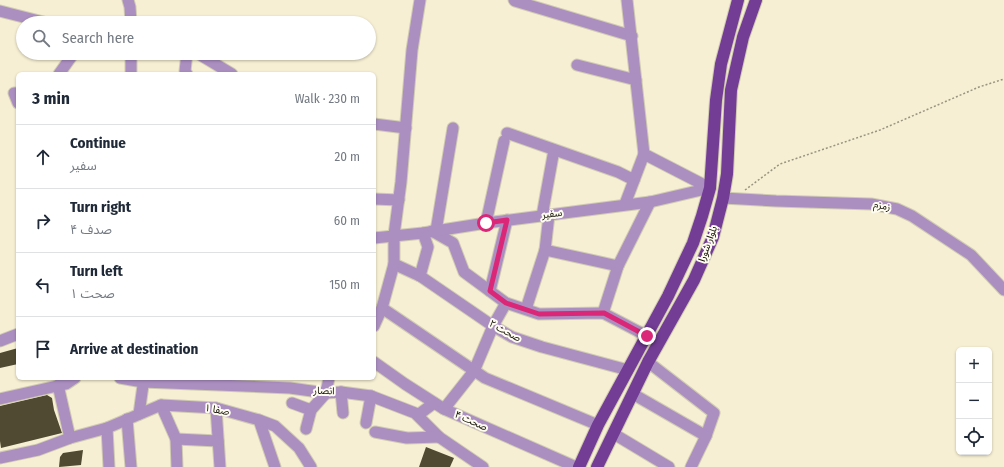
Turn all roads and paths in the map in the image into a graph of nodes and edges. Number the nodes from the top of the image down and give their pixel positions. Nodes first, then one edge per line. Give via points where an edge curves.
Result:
1 (128, 0) edge
2 (420, 0) edge
3 (514, 0) edge
4 (627, 0) edge
5 (732, 0) edge
6 (738, 0) edge
7 (756, 0) edge
8 (0, 11) edge
9 (734, 14) junction
10 (20, 16) edge
11 (131, 16) edge
12 (632, 36) junction
13 (69, 60) edge
14 (131, 60) edge
15 (186, 60) edge
16 (209, 60) edge
17 (577, 66) dead end
18 (60, 72) edge
19 (131, 72) edge
20 (186, 72) edge
21 (229, 72) edge
22 (1004, 79) edge
23 (636, 80) junction
24 (376, 124) edge
25 (406, 128) junction
26 (453, 128) dead end
27 (554, 150) junction
28 (644, 154) junction
29 (634, 180) junction
30 (710, 188) junction
31 (745, 190) dead end
32 (728, 198) junction
33 (376, 199) edge
34 (399, 200) junction
35 (650, 202) junction
36 (625, 204) junction
37 (546, 215) junction
38 (507, 220) junction
39 (486, 223) junction
40 (430, 232) junction
41 (394, 235) junction
42 (376, 238) edge
43 (545, 250) junction
44 (394, 264) junction
45 (618, 266) junction
46 (420, 276) junction
47 (1004, 290) edge
48 (490, 291) junction
49 (506, 303) junction
50 (382, 308) junction
51 (526, 310) junction
52 (604, 313) junction
53 (376, 322) edge
54 (494, 326) junction
55 (16, 335) edge
56 (647, 336) junction
57 (0, 341) edge
58 (656, 348) junction
59 (648, 362) junction
60 (376, 363) edge
61 (628, 370) junction
62 (474, 371) junction
63 (72, 380) edge
64 (144, 380) edge
65 (329, 380) edge
66 (290, 383) edge
67 (58, 386) junction
68 (341, 392) junction
69 (326, 393) junction
70 (633, 394) junction
71 (371, 396) junction
72 (0, 399) edge
73 (292, 403) dead end
74 (161, 405) junction
75 (439, 406) junction
76 (216, 408) junction
77 (311, 410) junction
78 (343, 413) dead end
79 (139, 414) junction
80 (418, 415) junction
81 (127, 419) junction
82 (259, 420) junction
83 (366, 423) dead end
84 (598, 425) junction
85 (107, 428) junction
86 (306, 429) dead end
87 (375, 432) dead end
88 (614, 434) junction
89 (706, 436) junction
90 (439, 437) junction
91 (70, 438) junction
92 (176, 439) junction
93 (218, 441) junction
94 (0, 458) edge
95 (108, 467) edge
96 (131, 467) edge
97 (177, 467) edge
98 (220, 467) edge
99 (275, 467) edge
100 (311, 467) edge
101 (482, 467) edge
102 (578, 467) edge
103 (597, 467) edge
104 (669, 467) edge
105 (691, 467) edge

1 - 11 street
2 - 25 street via 412,50
3 - 12 street
4 - 12 street
5 - 9 street
6 - 9 main road, بلوار شورا
7 - 32 main road, بلوار شورا via 743,37 731,90
8 - 10 street
9 - 30 main road, بلوار شورا via 721,64 716,100
12 - 23 street
13 - 18 street
14 - 19 street
15 - 20 street
16 - 21 street
17 - 23 street
22 - 31 path via 979,87 880,130 780,164
23 - 28 street
24 - 25 street
25 - 34 street
26 - 40 street
27 - 29 street
27 - 37 street
27 - 39 street via 505,137
28 - 29 street
28 - 30 street
29 - 36 street
30 - 35 street, سفیر
30 - 56 main road, بلوار شورا via 692,243
32 - 47 street, زمزم via 871,204 897,209 912,216 970,255
32 - 58 main road, بلوار شورا via 694,280
33 - 34 street
34 - 41 street
35 - 36 street, سفیر
35 - 45 street
36 - 37 street, سفیر
37 - 38 street, سفیر
37 - 43 street
38 - 39 street, سفیر
38 - 48 street
39 - 40 street, سفیر
40 - 41 street, سفیر
40 - 46 street
40 - 48 street via 453,243 464,272
41 - 42 street, سفیر
41 - 44 street
43 - 45 street
43 - 51 street
44 - 46 street, صحت ۲
44 - 50 street
45 - 52 street
46 - 54 street, صحت ۲
48 - 49 street
49 - 51 street
49 - 54 street
50 - 53 street
50 - 62 street
51 - 52 street via 539,314
52 - 56 street
54 - 61 street, صحت ۲ via 512,337 542,347
54 - 62 street
55 - 57 street
56 - 58 main road
56 - 61 main road, بلوار شورا
58 - 59 main road, بلوار شورا
59 - 70 main road, بلوار شورا
59 - 89 street via 714,412
60 - 75 street, صحت ۴
61 - 84 main road, بلوار شورا
62 - 75 street
62 - 84 street via 485,378
63 - 67 street
64 - 66 street, انصار
64 - 79 street
65 - 69 street
66 - 69 street, انصار
67 - 72 street
67 - 91 street
68 - 69 street, انصار
68 - 71 street, انصار
68 - 78 street
69 - 77 street
70 - 88 main road, بلوار شورا
70 - 89 street
71 - 80 street, انصار
71 - 83 street
73 - 77 street
74 - 76 street, صفا ۱
74 - 79 street, صفا ۱
74 - 92 street
75 - 80 street
75 - 102 street, صحت ۴
76 - 82 street, صفا ۱
76 - 93 street
77 - 86 street
79 - 81 street, صفا ۱
80 - 90 street, انصار
81 - 85 street, صفا ۱
81 - 96 street
82 - 99 street
82 - 100 street, صفا ۱ via 275,426 299,448
84 - 102 main road, بلوار شورا
85 - 91 street, صفا ۱
85 - 95 street
87 - 90 street via 407,438
88 - 103 main road, بلوار شورا
88 - 104 street
89 - 105 street
90 - 101 street, انصار
91 - 94 street, صفا ۱ via 38,450
92 - 93 street
92 - 97 street
93 - 98 street

